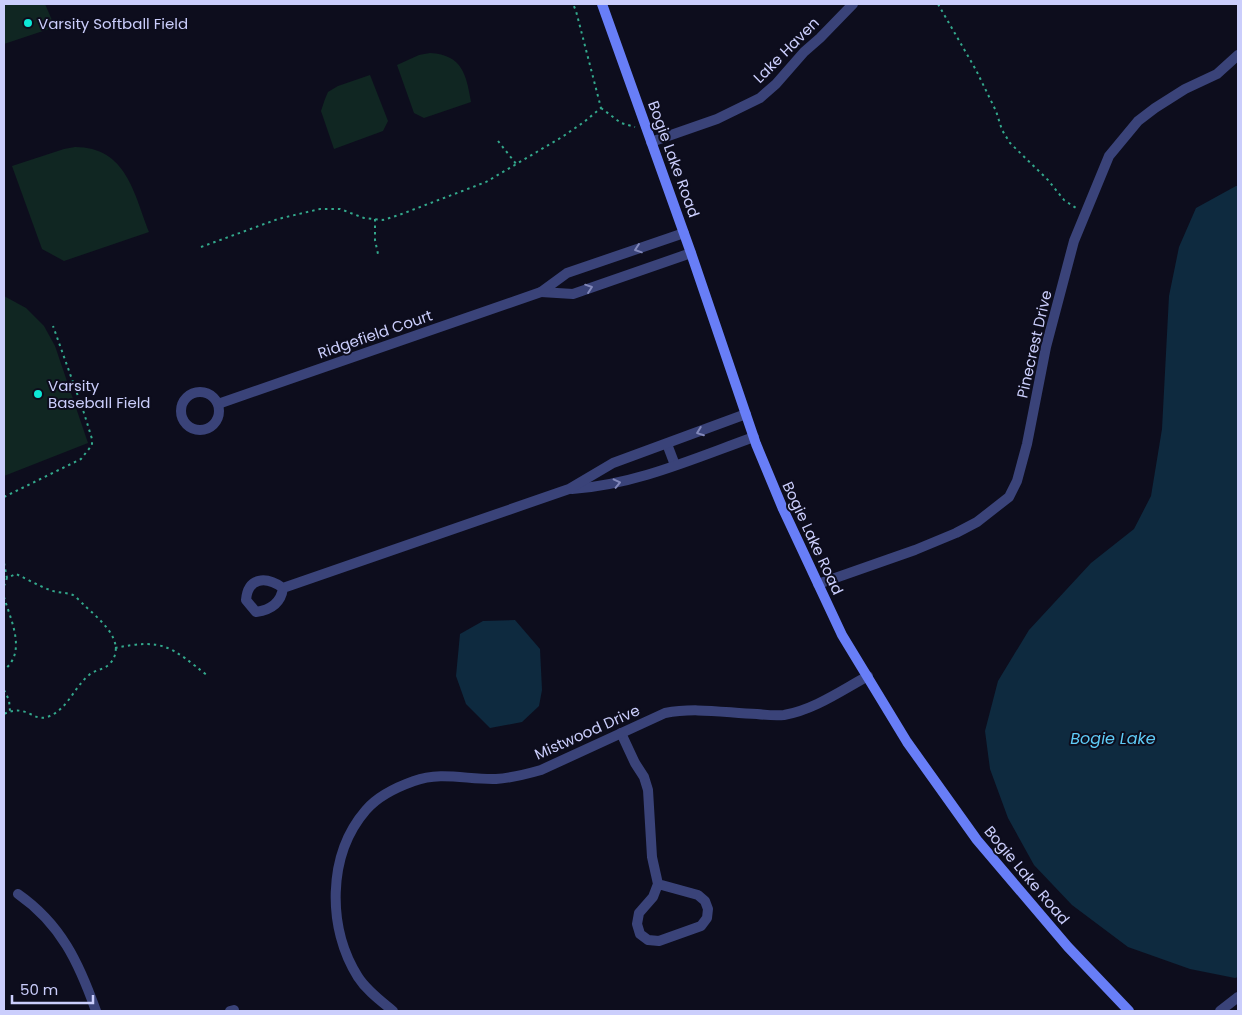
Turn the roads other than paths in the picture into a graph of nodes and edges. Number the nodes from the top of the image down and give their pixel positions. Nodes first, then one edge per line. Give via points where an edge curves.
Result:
1 (602, 4) edge
2 (852, 4) edge
3 (1238, 55) edge
4 (652, 142) junction
5 (684, 233) junction
6 (691, 253) junction
7 (541, 292) junction
8 (218, 404) dead end
9 (746, 414) junction
10 (754, 437) junction
11 (667, 444) junction
12 (675, 465) junction
13 (569, 489) junction
14 (818, 584) junction
15 (282, 588) dead end
16 (868, 676) junction
17 (622, 733) junction
18 (658, 884) junction
19 (18, 894) dead end
20 (1238, 997) edge
21 (96, 1011) edge
22 (393, 1011) edge
23 (1129, 1011) edge
24 (1220, 1011) edge

1 - 4 main road, Bogie Lake Road
2 - 4 street, Lake Haven via 760,98 717,119
3 - 14 street, Pinecrest Drive via 1217,74 1185,89 1138,121 1108,156 1074,241 1046,347 1027,444 1009,497 977,522 956,533
4 - 5 main road, Bogie Lake Road
5 - 6 main road, Bogie Lake Road
5 -> 7 street, Ridgefield Court via 568,273
7 -> 6 street, Ridgefield Court via 573,294
6 - 9 main road, Bogie Lake Road
7 - 8 street, Ridgefield Court
9 - 10 main road, Bogie Lake Road
9 -> 11 street
10 - 12 street
10 - 14 main road, Bogie Lake Road
11 - 12 street
11 - 13 street via 614,463
13 -> 12 street via 617,483
13 - 15 street
14 - 16 main road, Bogie Lake Road via 842,635
16 - 17 street, Mistwood Drive via 826,699 783,715 681,710
16 - 23 main road, Bogie Lake Road via 907,742 977,840 1068,947
17 - 18 street via 648,790 652,857
17 - 22 street, Mistwood Drive via 553,766 525,775 497,779 440,775 416,780 398,787 366,809 347,839 340,858 336,903 338,922 347,955 358,978
18 - 18 street via 653,897 640,913 637,924 640,934 648,940 659,941 701,926 707,918 705,901 698,895
19 - 21 street via 33,904 68,945
20 - 24 street

